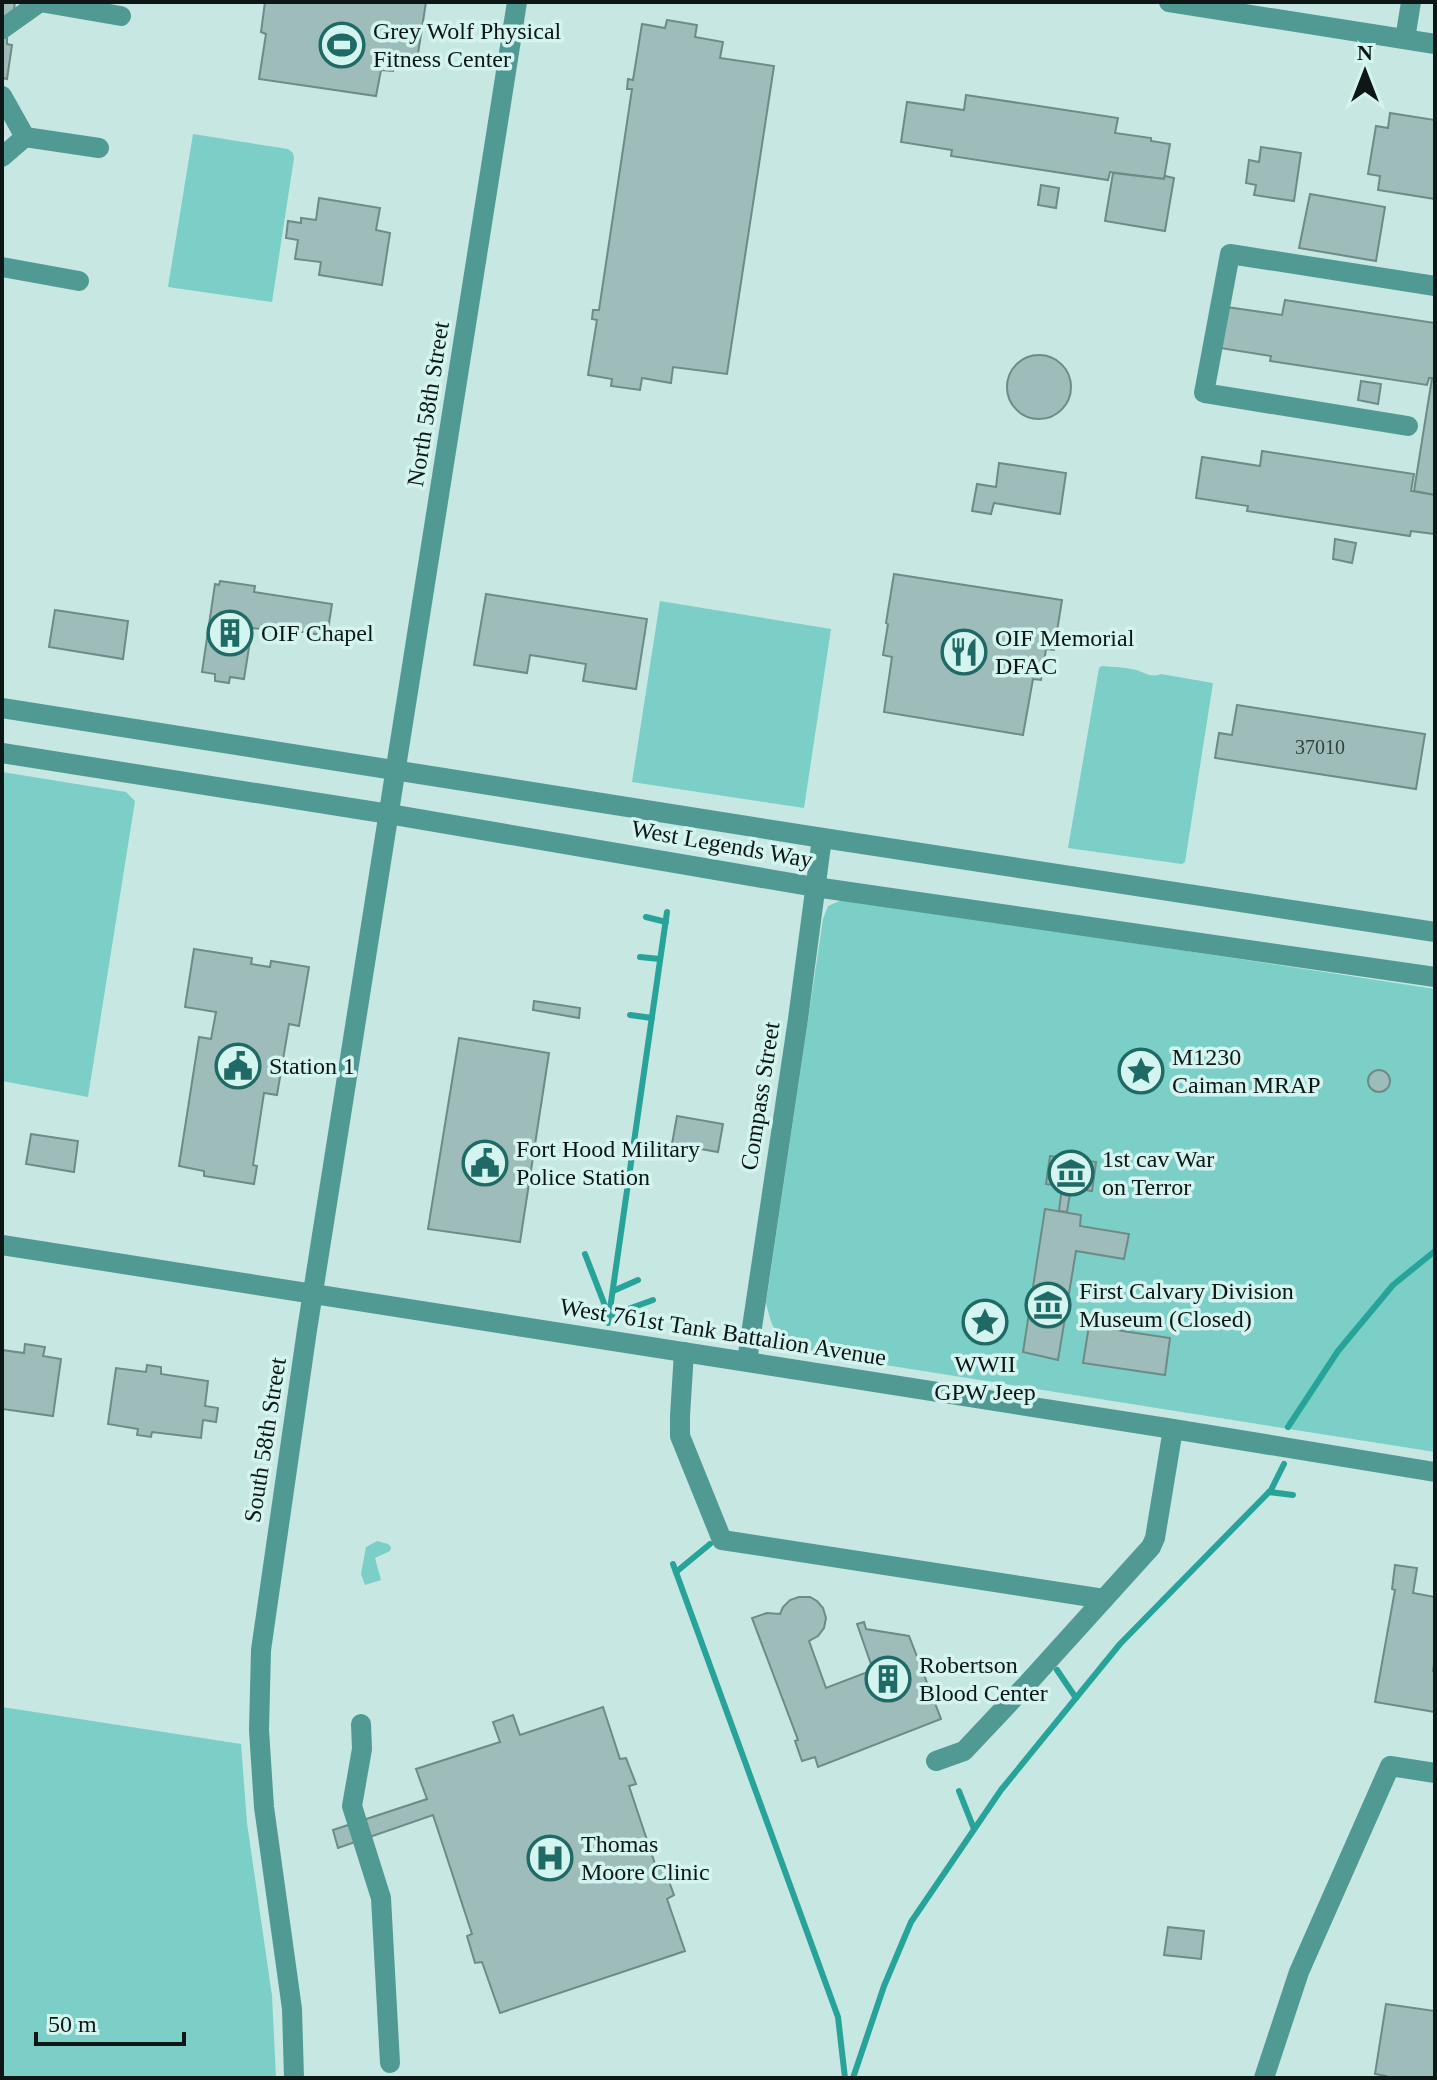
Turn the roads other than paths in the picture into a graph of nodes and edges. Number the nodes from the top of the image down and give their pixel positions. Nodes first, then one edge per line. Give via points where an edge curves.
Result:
1 (40, 2) edge
2 (517, 2) edge
3 (1169, 2) edge
4 (1411, 2) edge
5 (121, 16) dead end
6 (2, 29) edge
7 (1405, 39) junction
8 (1435, 44) edge
9 (2, 96) edge
10 (25, 137) junction
11 (99, 148) dead end
12 (2, 157) edge
13 (2, 267) edge
14 (79, 281) dead end
15 (1435, 286) edge
16 (1408, 426) dead end
17 (2, 708) edge
18 (2, 753) edge
19 (396, 769) junction
20 (389, 814) junction
21 (822, 838) junction
22 (815, 887) junction
23 (1435, 932) edge
24 (1435, 977) edge
25 (2, 1245) edge
26 (314, 1294) junction
27 (684, 1352) junction
28 (747, 1361) junction
29 (1173, 1429) junction
30 (1435, 1472) edge
31 (1104, 1599) junction
32 (361, 1724) dead end
33 (936, 1761) dead end
34 (1435, 1773) edge
35 (390, 2063) dead end
36 (294, 2078) edge
37 (1264, 2078) edge

1 - 5 street
1 - 6 street
2 - 19 street, North 58th Street
3 - 7 street
4 - 7 street
7 - 8 street
9 - 10 street
10 - 11 street
10 - 12 street
13 - 14 street
15 - 16 street via 1230,254 1204,393
17 - 19 street, West Legends Way
18 - 20 street, West Legends Way
19 - 20 street, North 58th Street
19 - 21 street, West Legends Way
20 - 22 street, West Legends Way
20 - 26 street, South 58th Street
21 - 22 street, Compass Street
21 - 23 street, West Legends Way
22 - 24 street, West Legends Way
22 - 28 street, Compass Street
25 - 26 street, West 761st Tank Battalion Avenue
26 - 27 street, West 761st Tank Battalion Avenue
26 - 36 street, South 58th Street via 261,1663 259,1730 264,1807 292,2009
27 - 28 street, West 761st Tank Battalion Avenue
27 - 31 street via 680,1436 722,1540
28 - 29 street, West 761st Tank Battalion Avenue
29 - 30 street, West 761st Tank Battalion Avenue
29 - 31 street via 1155,1538
31 - 33 street via 964,1751
32 - 35 street via 352,1806 381,1898
34 - 37 street via 1390,1766 1299,1972

